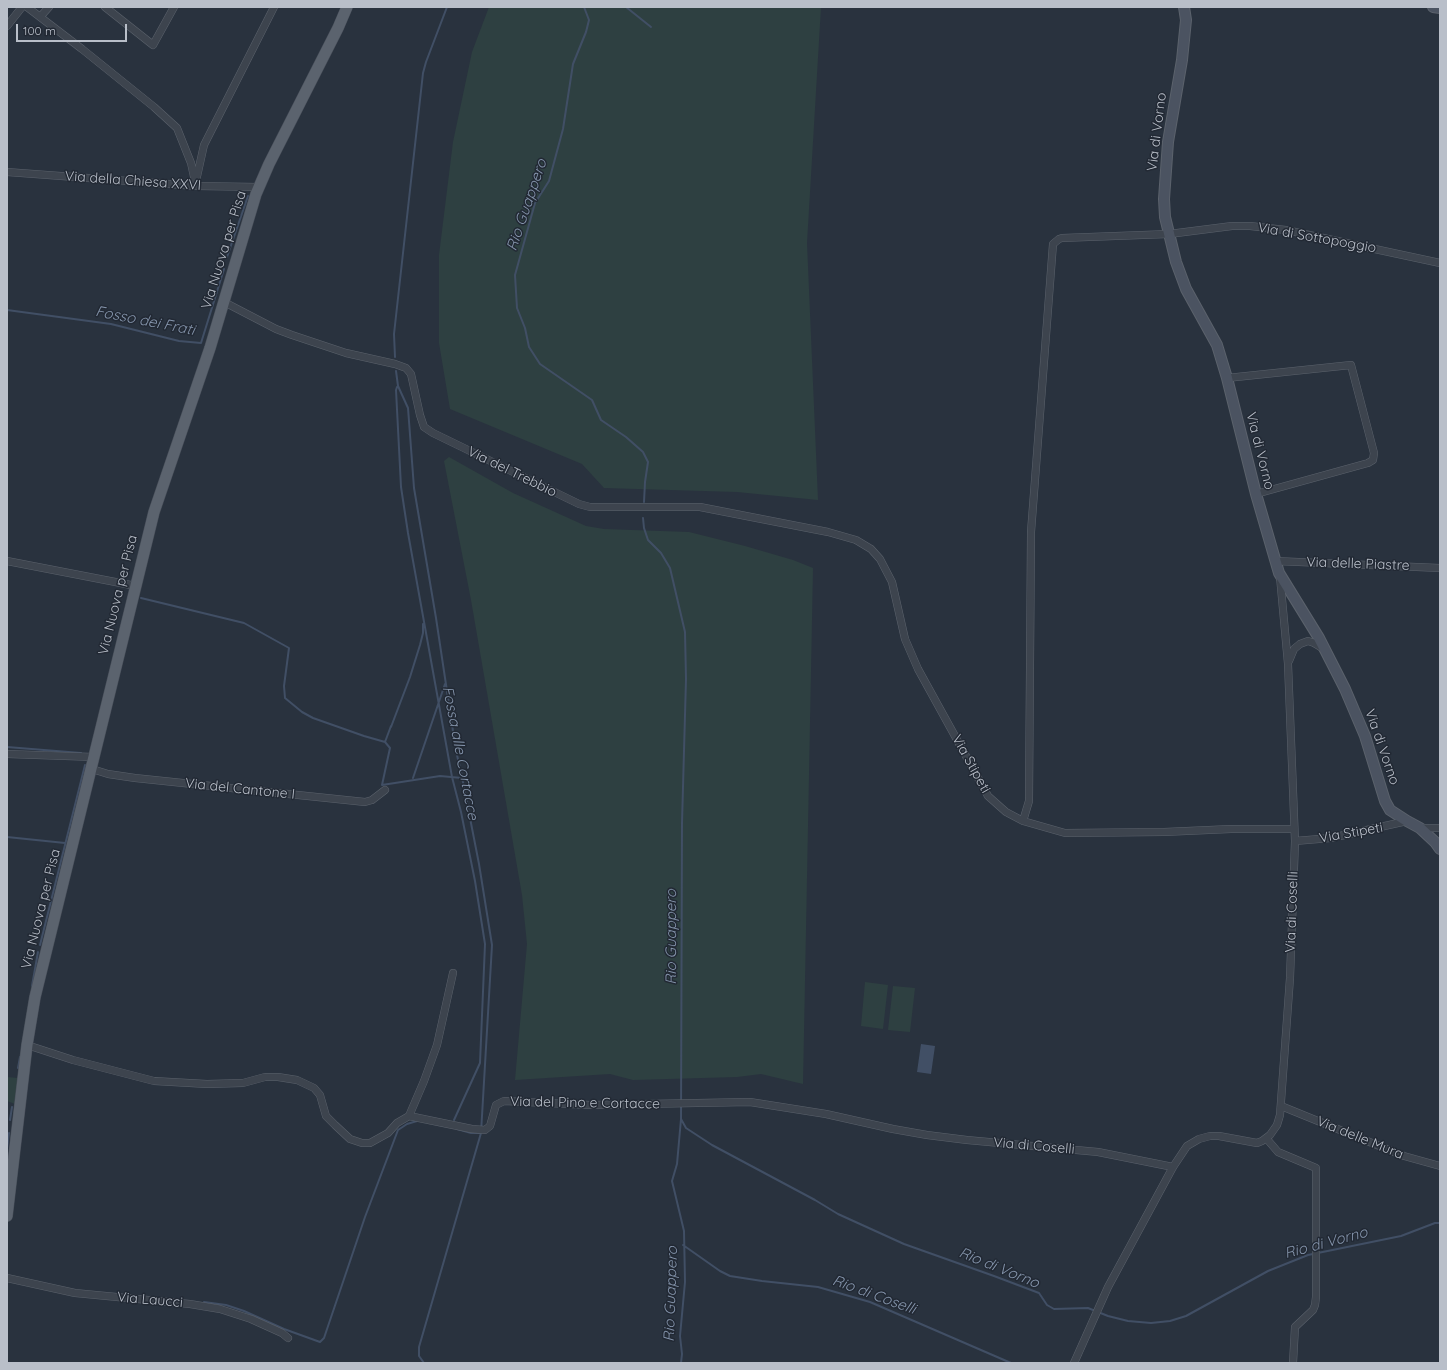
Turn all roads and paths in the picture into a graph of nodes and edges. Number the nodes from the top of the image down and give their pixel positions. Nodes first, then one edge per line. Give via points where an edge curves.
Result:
1 (22, 7) edge
2 (27, 7) edge
3 (49, 7) edge
4 (105, 7) edge
5 (174, 7) edge
6 (274, 7) edge
7 (347, 7) edge
8 (1184, 7) edge
9 (1191, 7) edge
10 (1433, 7) edge
11 (1440, 8) edge
12 (40, 17) junction
13 (1186, 20) junction
14 (7, 26) edge
15 (7, 172) edge
16 (196, 186) junction
17 (259, 187) junction
18 (1169, 234) junction
19 (1440, 263) edge
20 (224, 302) junction
21 (1228, 378) junction
22 (1256, 494) junction
23 (856, 540) joint
24 (7, 561) edge
25 (1276, 561) junction
26 (1440, 568) edge
27 (1279, 573) junction
28 (136, 586) junction
29 (1324, 650) junction
30 (1288, 664) junction
31 (7, 754) edge
32 (94, 757) junction
33 (92, 769) junction
34 (385, 790) dead end
35 (1023, 821) junction
36 (1407, 821) junction
37 (1420, 828) junction
38 (1440, 828) edge
39 (1294, 829) junction
40 (1295, 841) junction
41 (1440, 849) edge
42 (453, 973) dead end
43 (27, 1045) junction
44 (1281, 1106) junction
45 (409, 1116) junction
46 (893, 1129) joint
47 (1266, 1138) junction
48 (1440, 1166) edge
49 (1173, 1167) junction
50 (7, 1216) edge
51 (7, 1278) edge
52 (288, 1338) dead end
53 (1074, 1363) edge
54 (1293, 1363) edge

1 - 14 street
2 - 12 street
3 - 12 street
4 - 5 street via 153,45
6 - 16 street via 204,145
7 - 17 main road, Via Nuova per Pisa
8 - 13 street, Via di Vorno
9 - 13 street, Via di Vorno
10 - 11 street
12 - 16 street via 177,128 191,163
13 - 18 street, Via di Vorno via 1167,149 1164,199
15 - 16 street, Via della Chiesa XXVI
16 - 17 street, Via della Chiesa XXVI
17 - 20 main road, Via Nuova per Pisa
18 - 19 street, Via di Sottopoggio via 1232,226 1268,227
18 - 21 street, Via di Vorno via 1186,289 1217,345
18 - 35 street, Via di Sottopoggio via 1062,238 1052,247 1031,532 1029,801
20 - 23 street, Via del Trebbio via 292,336 406,368 411,374 424,426 433,433 579,504 590,507 700,507 828,532
20 - 28 main road, Via Nuova per Pisa via 154,512
21 - 22 street, Via di Vorno
21 - 22 street via 1351,365 1374,453 1373,460 1368,463
22 - 25 street, Via di Vorno
23 - 35 street, Via Stipeti via 871,549 888,573 905,639 918,669 988,796 1006,812
24 - 28 street
25 - 26 street, Via delle Piastre
25 - 27 street, Via di Vorno
27 - 29 street, Via di Vorno
27 - 30 street, Via di Coselli
28 - 32 main road, Via Nuova per Pisa
29 - 30 street via 1308,641 1300,644 1294,649
29 - 36 street, Via di Vorno via 1345,689 1365,736 1385,801 1390,810
30 - 39 street, Via di Coselli
31 - 32 street
32 - 33 main road, Via Nuova per Pisa
33 - 34 street, Via del Cantone I via 135,778 365,802
33 - 43 main road, Via Nuova per Pisa via 40,974
35 - 39 street, Via Stipeti via 1066,833
36 - 37 street, Via di Vorno
36 - 40 street, Via Stipeti via 1331,838
37 - 38 street
37 - 41 street, Via di Vorno
39 - 40 street, Via di Coselli
40 - 44 street, Via di Coselli via 1290,978
42 - 45 street via 437,1045
43 - 45 street via 154,1081 207,1084 243,1083 278,1077 297,1080 314,1088 320,1095 326,1116 350,1139 362,1143 370,1143 388,1133 397,1123
43 - 50 main road, Via Nuova per Pisa
44 - 47 street, Via di Coselli via 1277,1125
44 - 48 street, Via delle Mura via 1404,1156
45 - 46 street, Via del Pino e Cortacce via 482,1130 490,1126 496,1105 504,1101 590,1106 750,1102 826,1114
46 - 49 street, Via di Coselli via 967,1140 1098,1152
47 - 49 street via 1257,1143 1219,1136 1204,1137 1187,1146
47 - 54 street via 1278,1152 1316,1168 1315,1305 1295,1328
49 - 53 street via 1100,1303
51 - 52 street, Via Laucci via 75,1293 220,1309 251,1319

